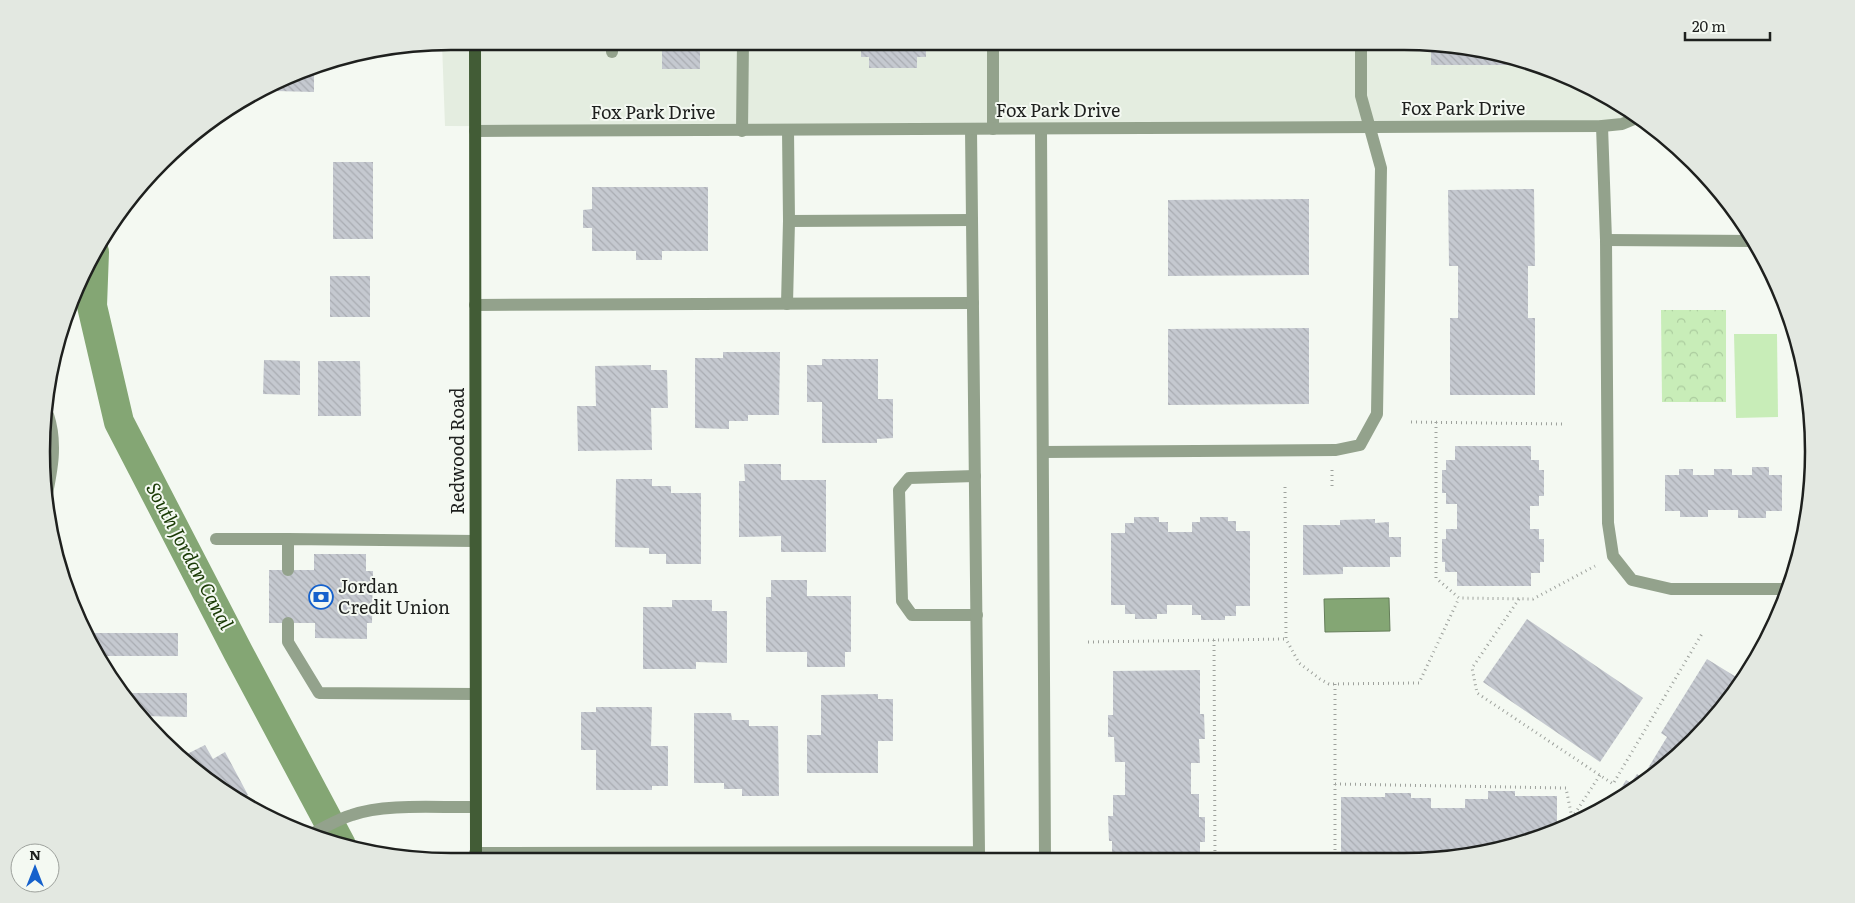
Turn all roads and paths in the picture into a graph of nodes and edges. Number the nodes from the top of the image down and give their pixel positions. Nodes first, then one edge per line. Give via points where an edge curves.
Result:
1 (476, 50) edge
2 (743, 50) edge
3 (993, 50) edge
4 (1361, 50) edge
5 (1630, 120) edge
6 (1370, 126) junction
7 (1602, 126) junction
8 (971, 129) junction
9 (993, 129) junction
10 (1041, 129) junction
11 (788, 130) junction
12 (476, 131) junction
13 (742, 131) junction
14 (972, 220) junction
15 (789, 221) junction
16 (1606, 240) junction
17 (1745, 241) edge
18 (973, 303) junction
19 (787, 304) junction
20 (476, 305) junction
21 (1411, 422) dead end
22 (1436, 422) junction
23 (1562, 424) dead end
24 (51, 425) edge
25 (1042, 452) junction
26 (51, 474) edge
27 (975, 476) junction
28 (1285, 487) dead end
29 (216, 539) dead end
30 (288, 539) junction
31 (476, 541) junction
32 (1613, 556) junction
33 (288, 570) dead end
34 (1781, 589) edge
35 (1459, 598) junction
36 (1519, 599) junction
37 (976, 615) junction
38 (288, 623) dead end
39 (1703, 632) dead end
40 (1286, 639) junction
41 (1214, 640) junction
42 (1088, 642) dead end
43 (1335, 684) junction
44 (476, 694) junction
45 (1600, 775) junction
46 (1335, 784) junction
47 (476, 807) junction
48 (1575, 815) edge
49 (1571, 816) edge
50 (319, 831) edge
51 (476, 853) edge
52 (930, 853) edge
53 (1045, 853) edge
54 (1215, 853) edge
55 (1335, 853) edge

1 - 12 main road, Redwood Road
2 - 13 street
3 - 9 street
4 - 6 street via 1362,96
5 - 7 street, Fox Park Drive
6 - 7 street, Fox Park Drive
6 - 10 street, Fox Park Drive
6 - 25 street via 1381,168 1377,414 1360,445 1336,450
7 - 16 street
8 - 9 street, Fox Park Drive
8 - 11 street, Fox Park Drive
8 - 14 street
9 - 10 street, Fox Park Drive
10 - 25 street
11 - 13 street, Fox Park Drive
11 - 15 street
12 - 13 street, Fox Park Drive
12 - 20 main road, Redwood Road
14 - 15 street
14 - 18 street
15 - 19 street
16 - 17 street
16 - 32 street via 1608,523
18 - 19 street
18 - 27 street
19 - 20 street
20 - 31 main road, Redwood Road
21 - 22 path
22 - 23 path
22 - 35 path via 1436,578
24 - 26 street
25 - 53 street
27 - 37 street
27 - 37 street via 909,478 899,490 902,601 912,615
28 - 40 path
29 - 30 street
30 - 31 street
30 - 33 street
31 - 44 main road, Redwood Road
32 - 34 street via 1632,580 1671,589
32 - 36 path via 1533,599
35 - 36 path
35 - 43 path via 1419,683
36 - 45 path via 1472,668 1477,694
37 - 52 street via 979,852
38 - 44 street via 288,642 319,694
39 - 45 path via 1613,784
40 - 41 path
40 - 43 path via 1299,663 1320,679
41 - 42 path
41 - 54 path
43 - 46 path
44 - 47 main road, Redwood Road
45 - 48 path
46 - 49 path via 1566,788
46 - 55 path
47 - 50 street via 380,810 351,815
47 - 51 main road, Redwood Road

